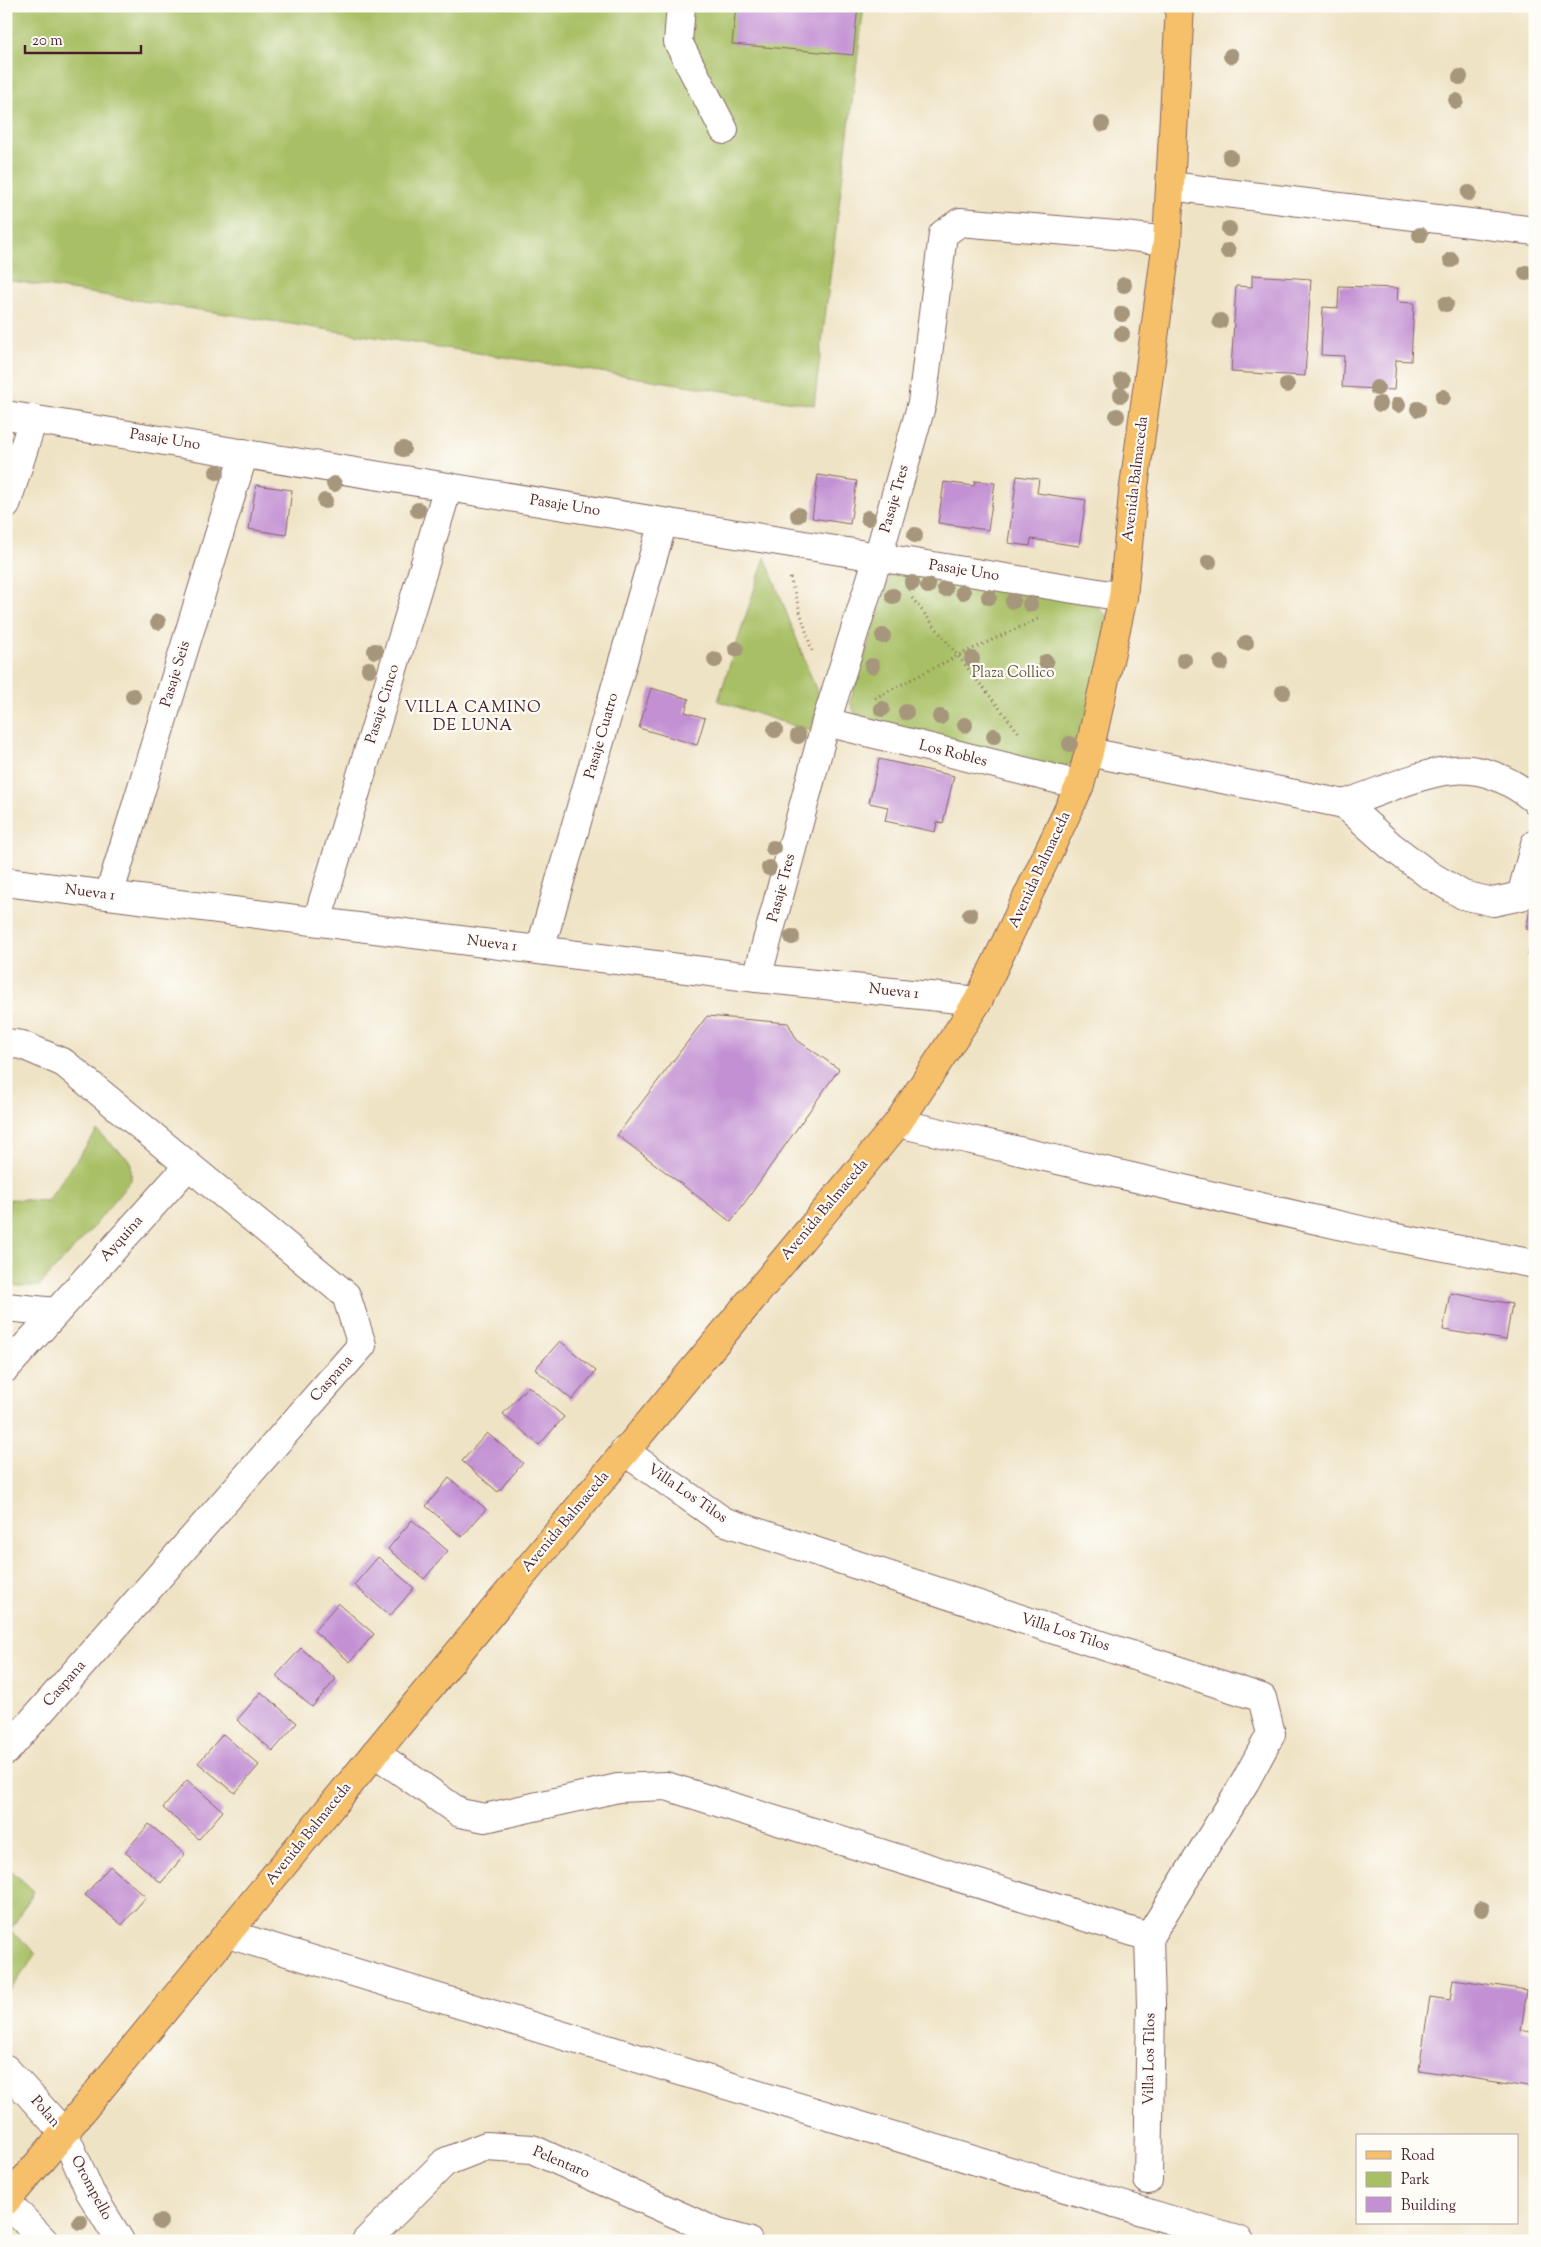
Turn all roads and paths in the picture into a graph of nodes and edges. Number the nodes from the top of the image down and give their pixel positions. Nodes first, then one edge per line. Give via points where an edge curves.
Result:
1 (681, 6) edge
2 (1180, 6) edge
3 (724, 130) dead end
4 (1170, 186) junction
5 (1535, 230) edge
6 (1166, 241) junction
7 (19, 417) edge
8 (244, 453) junction
9 (448, 487) junction
10 (6, 505) edge
11 (663, 522) junction
12 (779, 541) junction
13 (878, 557) junction
14 (1093, 592) junction
15 (1123, 597) junction
16 (813, 654) dead end
17 (957, 656) junction
18 (826, 722) junction
19 (1023, 738) dead end
20 (1090, 752) junction
21 (1080, 785) junction
22 (1535, 800) edge
23 (1344, 804) junction
24 (1535, 844) edge
25 (6, 882) edge
26 (109, 895) junction
27 (317, 921) junction
28 (540, 950) junction
29 (757, 978) junction
30 (978, 1001) junction
31 (6, 1042) edge
32 (898, 1123) junction
33 (188, 1166) junction
34 (1535, 1264) edge
35 (6, 1306) edge
36 (56, 1312) junction
37 (6, 1368) edge
38 (624, 1451) junction
39 (6, 1752) edge
40 (376, 1752) junction
41 (228, 1934) junction
42 (1149, 1937) junction
43 (6, 2069) edge
44 (64, 2133) junction
45 (1148, 2180) dead end
46 (6, 2201) edge
47 (717, 2237) edge
48 (44, 2241) edge
49 (120, 2241) edge
50 (366, 2241) edge
51 (748, 2241) edge
52 (1240, 2241) edge

1 - 3 street via 678,42
2 - 4 main road, Avenida Balmaceda
4 - 5 street
4 - 6 main road, Avenida Balmaceda
6 - 13 street, Pasaje Tres via 960,222 943,234 922,402
6 - 15 main road, Avenida Balmaceda
7 - 8 street, Pasaje Uno
7 - 10 street
8 - 9 street, Pasaje Uno
8 - 26 street, Pasaje Seis
9 - 11 street, Pasaje Uno
9 - 27 street, Pasaje Cinco
11 - 12 street, Pasaje Uno
11 - 28 street, Pasaje Cuatro
12 - 13 street, Pasaje Uno
12 - 16 path
13 - 14 street, Pasaje Uno
13 - 17 path
13 - 18 street, Pasaje Tres
14 - 15 street, Pasaje Uno
14 - 17 path
15 - 20 main road, Avenida Balmaceda
17 - 18 path
17 - 19 path
18 - 21 street, Los Robles
18 - 29 street, Pasaje Tres
20 - 21 main road, Avenida Balmaceda
20 - 23 street
21 - 30 main road, Avenida Balmaceda
22 - 23 street via 1519,787 1485,772 1455,769
23 - 24 street via 1428,874 1463,895 1493,902 1521,896
25 - 26 street, Nueva 1
26 - 27 street, Nueva 1
27 - 28 street, Nueva 1
28 - 29 street, Nueva 1
29 - 30 street, Nueva 1
30 - 32 main road, Avenida Balmaceda
31 - 33 street, Caspana via 22,1045 64,1063
32 - 34 street via 1386,1236
32 - 38 main road, Avenida Balmaceda
33 - 36 street, Ayquina
33 - 39 street, Caspana via 346,1295 362,1345
35 - 36 street
36 - 37 street, Ayquina
38 - 40 main road, Avenida Balmaceda
38 - 42 street, Villa Los Tilos via 723,1521 1262,1698 1271,1734
40 - 41 main road, Avenida Balmaceda
40 - 42 street via 460,1813 484,1818 618,1788 666,1786
41 - 44 main road, Avenida Balmaceda
41 - 52 street
42 - 45 street, Villa Los Tilos
43 - 44 street, Polan
44 - 46 main road, Avenida Balmaceda
44 - 49 street, Orompello via 90,2192
46 - 48 street
47 - 50 street, Pelentaro via 532,2149 486,2146 444,2162
47 - 51 street, Pelentaro

